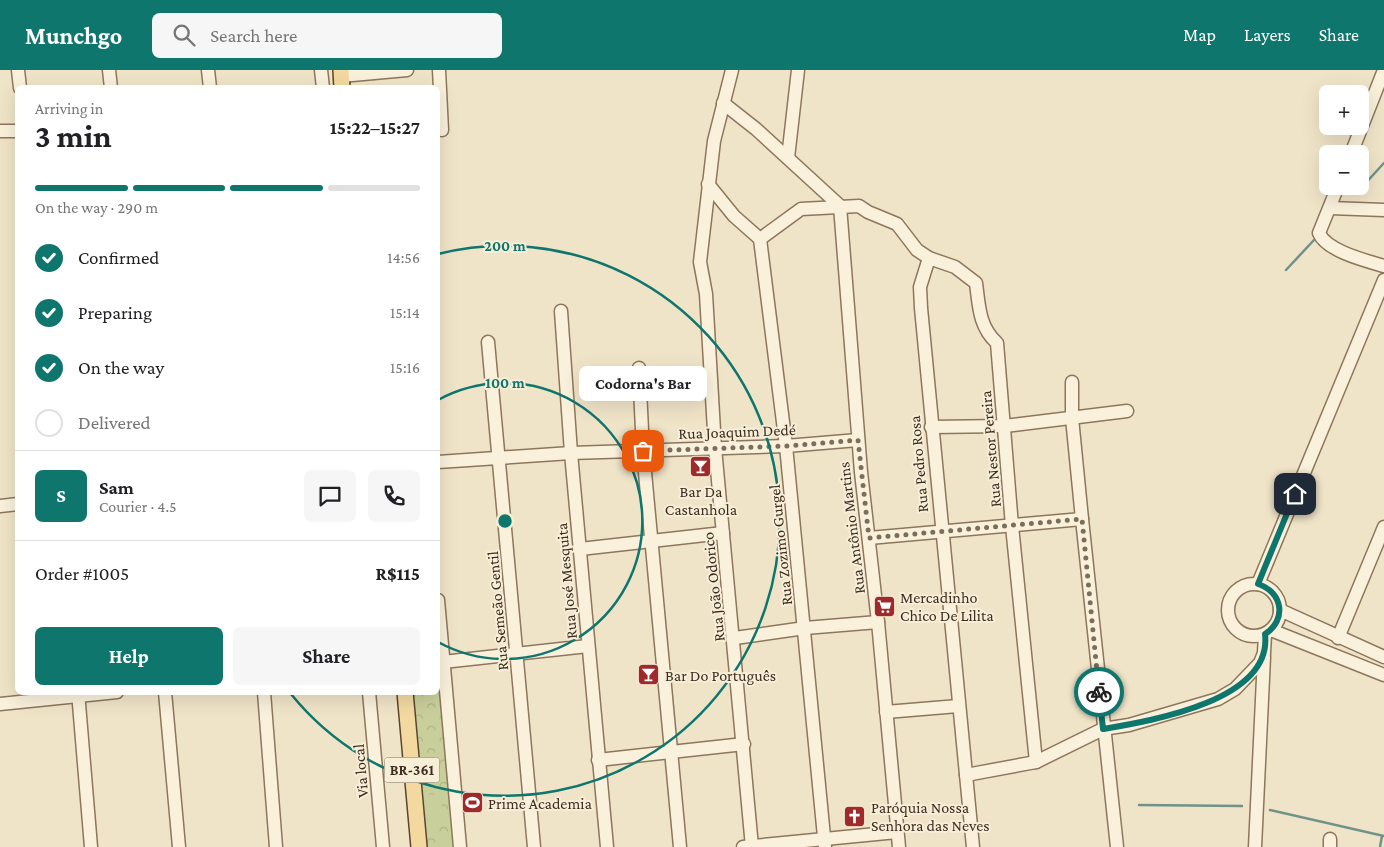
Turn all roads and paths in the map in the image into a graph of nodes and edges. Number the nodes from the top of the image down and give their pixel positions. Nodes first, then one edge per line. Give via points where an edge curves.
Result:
1 (18, 70) edge
2 (109, 70) edge
3 (208, 70) edge
4 (321, 70) edge
5 (407, 70) edge
6 (439, 70) edge
7 (732, 70) edge
8 (798, 70) edge
9 (1384, 70) edge
10 (341, 78) edge
11 (20, 85) edge
12 (110, 85) edge
13 (210, 85) edge
14 (323, 85) edge
15 (440, 85) edge
16 (440, 90) edge
17 (723, 103) junction
18 (442, 130) dead end
19 (0, 131) edge
20 (15, 131) edge
21 (1355, 145) edge
22 (788, 158) junction
23 (708, 184) junction
24 (1335, 195) edge
25 (840, 206) junction
26 (1330, 208) junction
27 (1384, 210) edge
28 (760, 239) junction
29 (930, 258) junction
30 (1384, 266) edge
31 (1384, 280) edge
32 (561, 311) dead end
33 (488, 342) dead end
34 (639, 368) dead end
35 (1072, 382) dead end
36 (1127, 411) dead end
37 (1072, 418) junction
38 (1005, 426) junction
39 (931, 427) junction
40 (858, 440) junction
41 (786, 446) junction
42 (715, 448) junction
43 (643, 451) junction
44 (570, 453) junction
45 (499, 459) junction
46 (440, 462) edge
47 (15, 504) edge
48 (0, 506) edge
49 (1082, 519) junction
50 (1012, 526) junction
51 (1384, 527) edge
52 (941, 531) junction
53 (724, 533) junction
54 (869, 538) junction
55 (651, 542) junction
56 (580, 549) junction
57 (1258, 584) junction
58 (1280, 610) junction
59 (878, 622) junction
60 (440, 625) edge
61 (805, 628) junction
62 (1268, 632) junction
63 (734, 638) junction
64 (1338, 638) junction
65 (588, 646) junction
66 (1264, 653) junction
67 (517, 655) junction
68 (1384, 657) edge
69 (443, 662) junction
70 (1384, 675) edge
71 (71, 695) edge
72 (79, 695) edge
73 (165, 695) edge
74 (264, 695) edge
75 (369, 695) edge
76 (405, 695) edge
77 (0, 704) edge
78 (958, 706) junction
79 (886, 712) junction
80 (1103, 729) junction
81 (744, 744) junction
82 (670, 752) junction
83 (598, 760) junction
84 (1036, 762) junction
85 (966, 776) junction
86 (897, 832) junction
87 (825, 843) edge
88 (91, 847) edge
89 (179, 847) edge
90 (276, 847) edge
91 (383, 847) edge
92 (419, 847) edge
93 (460, 847) edge
94 (534, 847) edge
95 (607, 847) edge
96 (680, 847) edge
97 (749, 847) edge
98 (899, 847) edge
99 (973, 847) edge
100 (1117, 847) edge
101 (1255, 847) edge

1 - 11 street
2 - 12 street
3 - 13 street
4 - 14 street
5 - 10 street
6 - 15 street
7 - 17 street, Rua João Odorico
8 - 22 street
9 - 21 street
16 - 18 street
17 - 22 street
17 - 23 street, Rua João Odorico
19 - 20 street
22 - 25 street
23 - 28 street via 734,216
23 - 42 street, Rua João Odorico via 700,262 706,294
24 - 26 street
25 - 28 street via 800,209
25 - 29 street via 859,206 897,224 917,250
25 - 40 street, Rua Antônio Martins
26 - 27 street
26 - 30 street via 1319,234 1329,246
28 - 41 street, Rua Zozimo Gurgel
29 - 38 street, Rua Nestor Pereira via 955,267 976,283 984,326 998,342
29 - 39 street, Rua Pedro Rosa via 920,292
31 - 57 street
32 - 44 street, Rua José Mesquita
33 - 45 street, Rua Semeão Gentil
34 - 43 street
35 - 37 street
36 - 37 street
37 - 38 street
37 - 49 street
38 - 39 street
38 - 50 street, Rua Nestor Pereira
39 - 52 street, Rua Pedro Rosa
40 - 41 street, Rua Joaquim Dedé
40 - 54 street, Rua Antônio Martins
41 - 42 street, Rua Joaquim Dedé
41 - 61 street, Rua Zozimo Gurgel
42 - 43 street, Rua Joaquim Dedé
42 - 53 street, Rua João Odorico
43 - 44 street, Rua Joaquim Dedé
43 - 55 street
44 - 45 street, Rua Joaquim Dedé
44 - 56 street, Rua José Mesquita
45 - 46 street, Rua Joaquim Dedé
45 - 67 street, Rua Semeão Gentil
47 - 48 street
49 - 50 street
49 - 80 street
50 - 52 street
50 - 84 street, Rua Nestor Pereira
51 - 64 street
52 - 54 street
52 - 78 street, Rua Pedro Rosa
53 - 55 street
53 - 63 street, Rua João Odorico
54 - 59 street, Rua Antônio Martins
55 - 56 street
55 - 82 street
56 - 65 street, Rua José Mesquita
57 - 58 street via 1272,590
57 - 62 street via 1237,590 1229,602 1229,617 1243,634 1258,636
58 - 62 street via 1279,618
58 - 64 street
59 - 61 street
59 - 79 street, Rua Antônio Martins
60 - 69 street
61 - 63 street
61 - 87 street, Rua Zozimo Gurgel
62 - 66 street
62 - 70 street
63 - 81 street, Rua João Odorico
64 - 68 street
65 - 67 street
65 - 83 street, Rua José Mesquita
66 - 80 street via 1250,676 1218,699
66 - 101 street
67 - 69 street
67 - 94 street, Rua Semeão Gentil
69 - 93 street
71 - 77 street
72 - 88 street
73 - 89 street
74 - 90 street
75 - 91 street, Via local
76 - 92 main road, BR-361
78 - 79 street
78 - 85 street, Rua Pedro Rosa
79 - 86 street, Rua Antônio Martins
80 - 84 street
80 - 100 street
81 - 82 street
81 - 97 street, Rua João Odorico
82 - 83 street
82 - 96 street
83 - 95 street, Rua José Mesquita
84 - 85 street
85 - 99 street, Rua Pedro Rosa
86 - 87 street
86 - 98 street, Rua Antônio Martins
87 - 97 street

